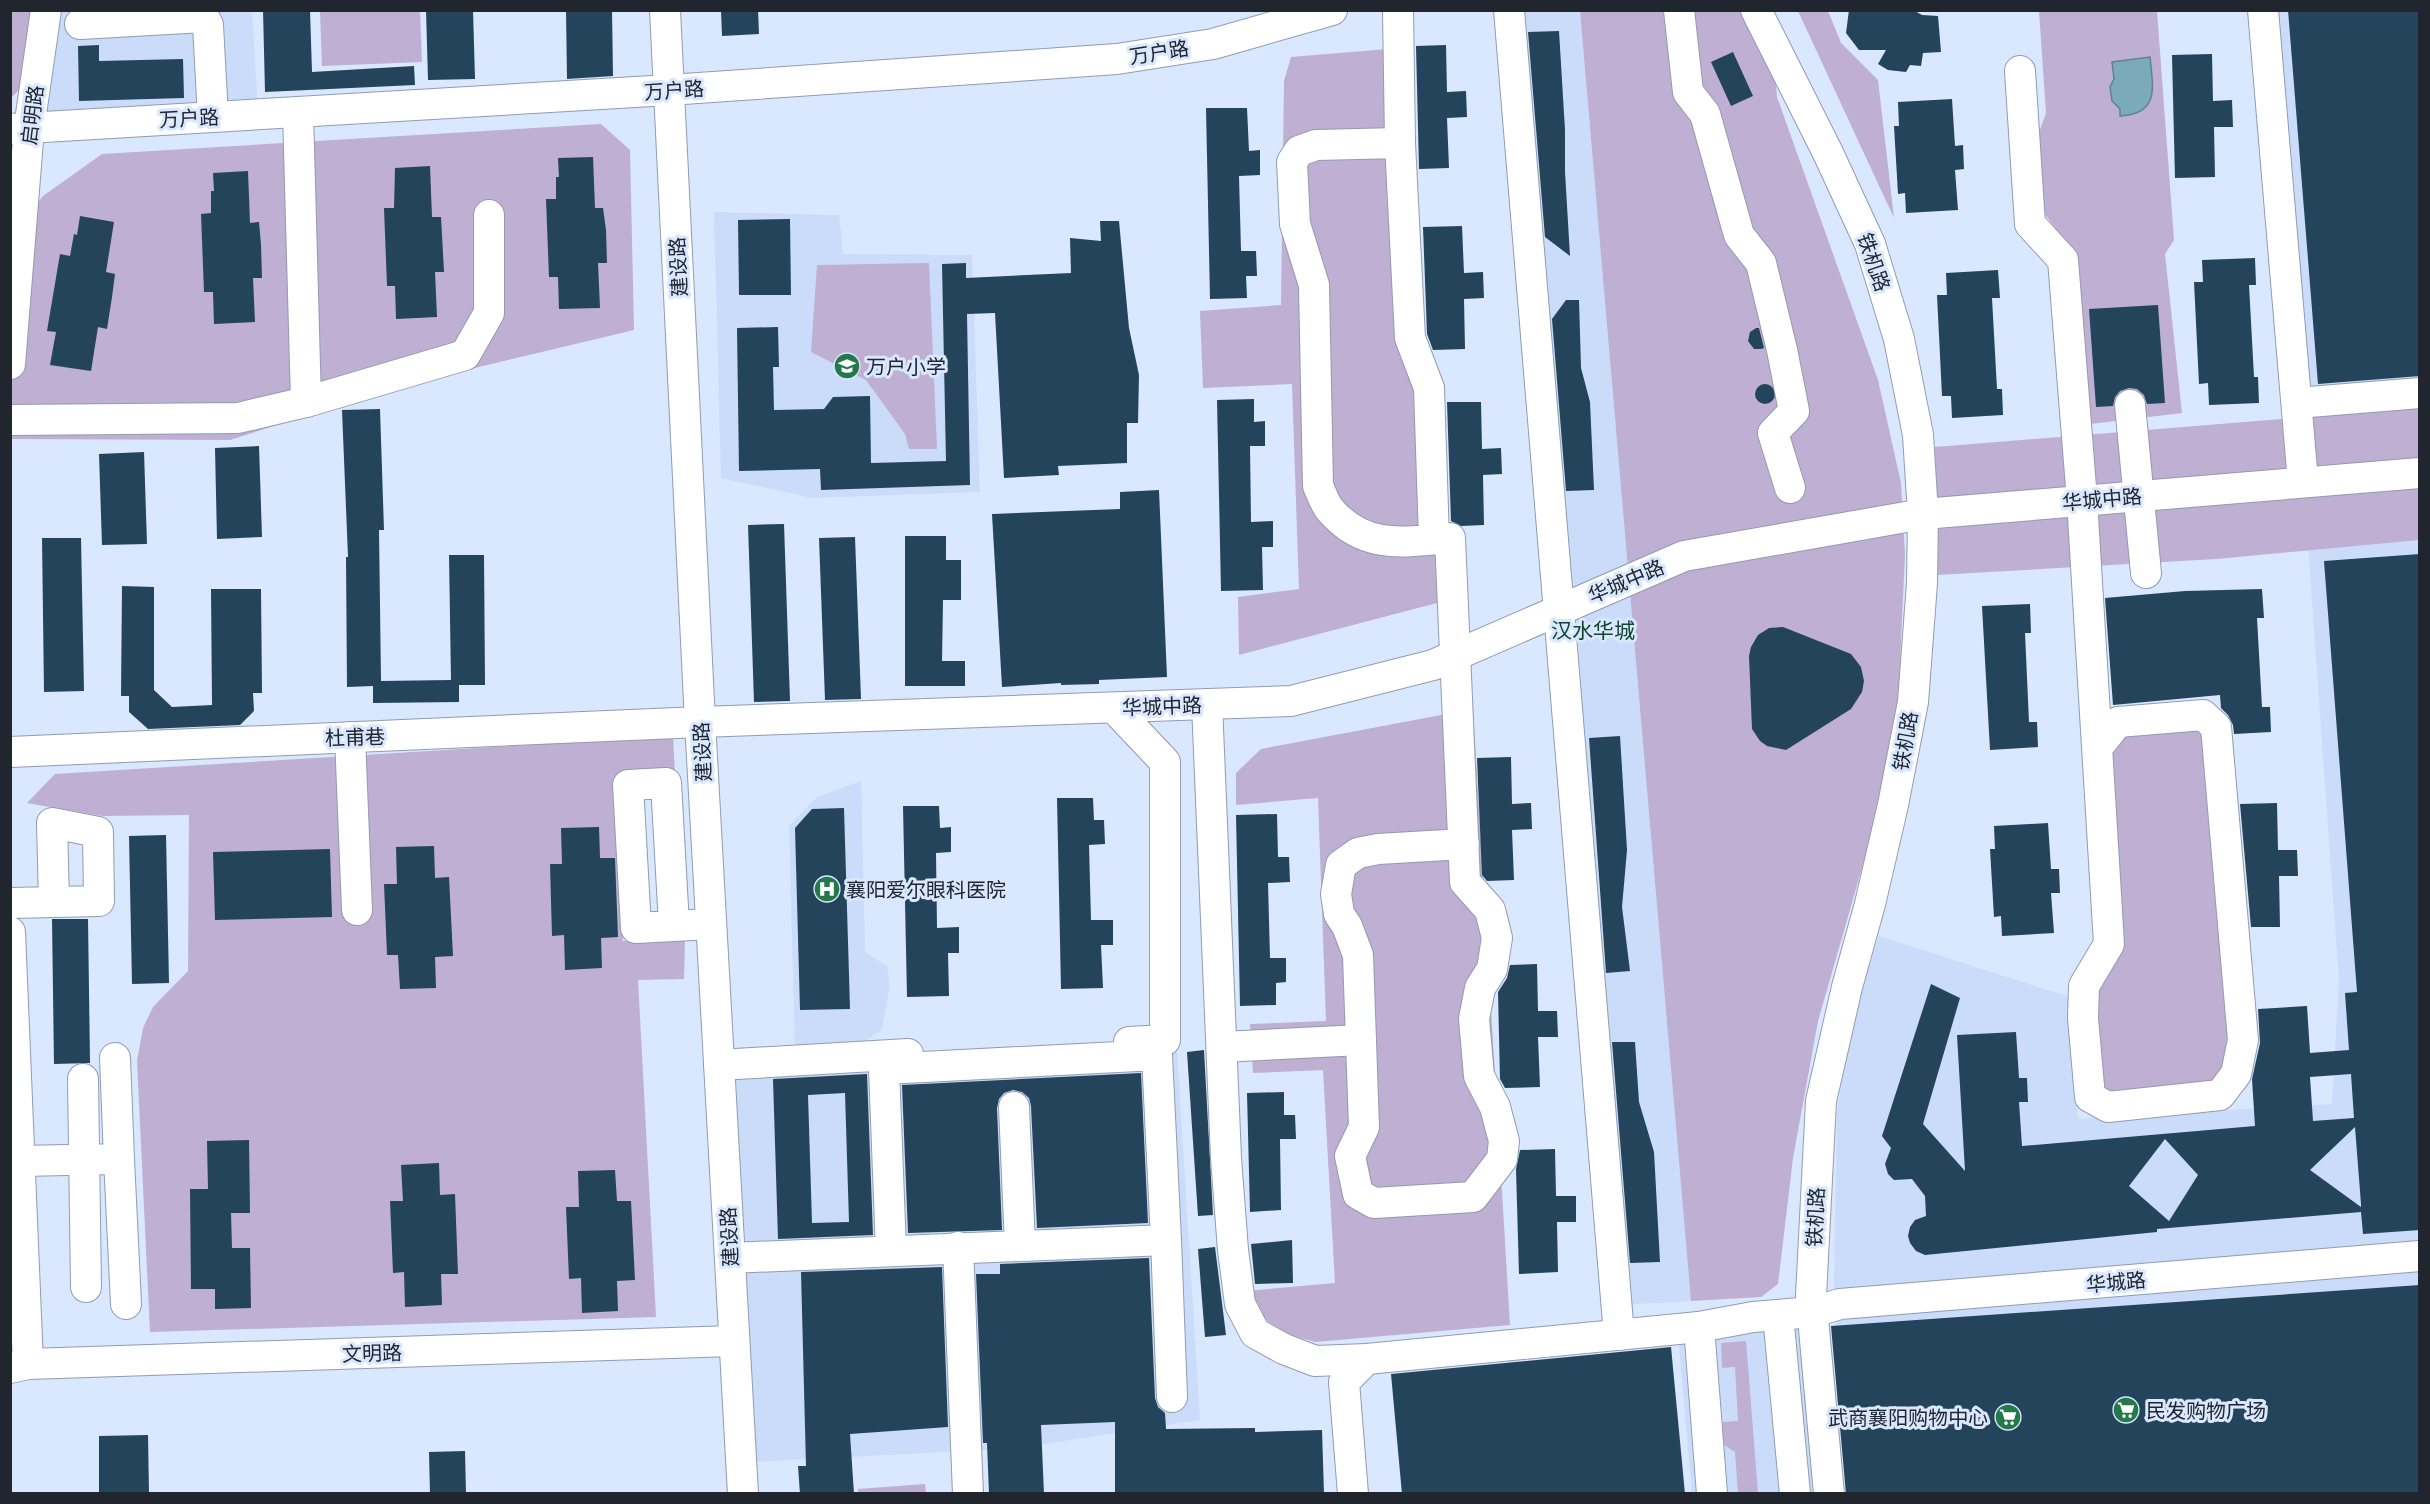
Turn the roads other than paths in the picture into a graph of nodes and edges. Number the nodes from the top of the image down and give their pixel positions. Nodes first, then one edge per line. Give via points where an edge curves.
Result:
1 (46, 10) edge
2 (665, 10) edge
3 (1332, 10) edge
4 (1398, 10) edge
5 (1509, 10) edge
6 (1679, 10) edge
7 (1756, 10) edge
8 (2263, 10) edge
9 (80, 24) dead end
10 (2020, 71) dead end
11 (669, 90) junction
12 (298, 112) junction
13 (213, 117) junction
14 (20, 129) edge
15 (1400, 143) junction
16 (489, 215) dead end
17 (10, 364) edge
18 (2420, 393) edge
19 (306, 402) junction
20 (2297, 403) junction
21 (2130, 405) dead end
22 (10, 420) edge
23 (2420, 473) edge
24 (2303, 482) junction
25 (1790, 488) dead end
26 (2138, 496) junction
27 (2082, 501) junction
28 (1923, 514) junction
29 (1434, 539) junction
30 (2146, 573) dead end
31 (1559, 610) junction
32 (1457, 655) junction
33 (1206, 704) junction
34 (1114, 708) junction
35 (700, 722) junction
36 (350, 737) junction
37 (2098, 747) junction
38 (10, 752) edge
39 (1464, 844) junction
40 (54, 902) dead end
41 (10, 903) edge
42 (357, 910) dead end
43 (711, 924) junction
44 (674, 925) dead end
45 (10, 932) edge
46 (1361, 1040) junction
47 (1222, 1047) junction
48 (115, 1058) dead end
49 (719, 1065) junction
50 (83, 1079) dead end
51 (1014, 1107) dead end
52 (119, 1159) junction
53 (86, 1160) junction
54 (20, 1161) junction
55 (1166, 1240) junction
56 (1020, 1245) junction
57 (958, 1247) junction
58 (891, 1251) junction
59 (2420, 1257) edge
60 (730, 1258) junction
61 (86, 1287) dead end
62 (126, 1304) dead end
63 (1813, 1312) junction
64 (1778, 1315) junction
65 (1699, 1327) junction
66 (1619, 1335) junction
67 (734, 1341) junction
68 (1367, 1359) junction
69 (19, 1366) edge
70 (1172, 1397) dead end
71 (743, 1494) edge
72 (968, 1494) edge
73 (1353, 1494) edge
74 (1712, 1494) edge
75 (1796, 1494) edge
76 (1828, 1494) edge

1 - 14 street, 启明路
2 - 11 street, 建设路
3 - 11 street, 万户路 via 1213,44 1118,59
4 - 15 street
5 - 31 street
6 - 25 street via 1688,92 1705,114 1739,235 1761,263 1782,350 1794,411 1773,434
7 - 28 street, 铁机路 via 1870,244 1899,339 1918,435
8 - 20 street
9 - 13 street via 204,17 208,25
10 - 27 street via 2030,224 2063,260
11 - 12 street, 万户路
11 - 35 street, 建设路
12 - 13 street, 万户路
12 - 19 street
13 - 14 street, 万户路
14 - 17 street, 启明路
15 - 29 street via 1410,338 1429,388
15 - 29 street via 1316,145 1299,151 1292,162 1295,224 1314,285 1318,486 1330,510 1369,539
16 - 19 street via 489,313 465,355
18 - 20 street
19 - 22 street via 238,418
20 - 24 street
21 - 26 street
23 - 24 street, 华城中路
24 - 26 street, 华城中路
26 - 27 street, 华城中路
26 - 30 street
27 - 28 street, 华城中路
27 - 37 street
28 - 31 street, 华城中路 via 1684,556
28 - 63 street, 铁机路 via 1922,583 1912,702 1893,805 1821,1101
29 - 32 street via 1450,538
31 - 32 street, 华城中路
31 - 66 street
32 - 33 street, 华城中路 via 1433,665 1291,701
32 - 39 street
33 - 34 street, 华城中路
33 - 47 street, 华城路
34 - 35 street, 华城中路
34 - 49 street via 1165,762 1165,1040
35 - 36 street, 杜甫巷
35 - 43 street, 建设路
36 - 38 street, 杜甫巷
36 - 42 street
37 - 37 street via 2109,944 2084,986 2090,1097 2108,1107 2220,1095 2236,1074 2243,1040 2216,727 2203,715 2118,722
39 - 46 street via 1378,849 1358,853 1341,865 1336,894 1339,914 1358,955
39 - 46 street via 1465,882 1490,910 1497,938 1492,969 1480,988 1474,1019 1479,1076 1495,1107 1504,1141 1502,1159 1473,1197 1374,1203 1358,1194 1350,1156 1364,1127
40 - 41 street
43 - 44 street
43 - 49 street, 建设路
45 - 54 street
46 - 47 street
47 - 68 street, 华城路 via 1233,1250 1240,1304 1255,1333 1284,1349 1315,1361
48 - 52 street
49 - 60 street, 建设路
50 - 53 street
51 - 56 street
52 - 53 street
52 - 62 street
53 - 54 street
53 - 61 street
54 - 69 street
55 - 56 street
55 - 58 street via 1157,1056 884,1070
55 - 70 street
56 - 57 street
57 - 58 street
57 - 72 street
58 - 60 street
59 - 63 street, 华城路 via 2192,1282 1840,1304
60 - 67 street, 建设路
63 - 64 street, 华城路
63 - 76 street, 铁机路
64 - 65 street, 华城路
64 - 75 street
65 - 66 street, 华城路
65 - 74 street
66 - 68 street, 华城路
67 - 69 street, 文明路
67 - 71 street, 建设路
68 - 73 street via 1344,1382

